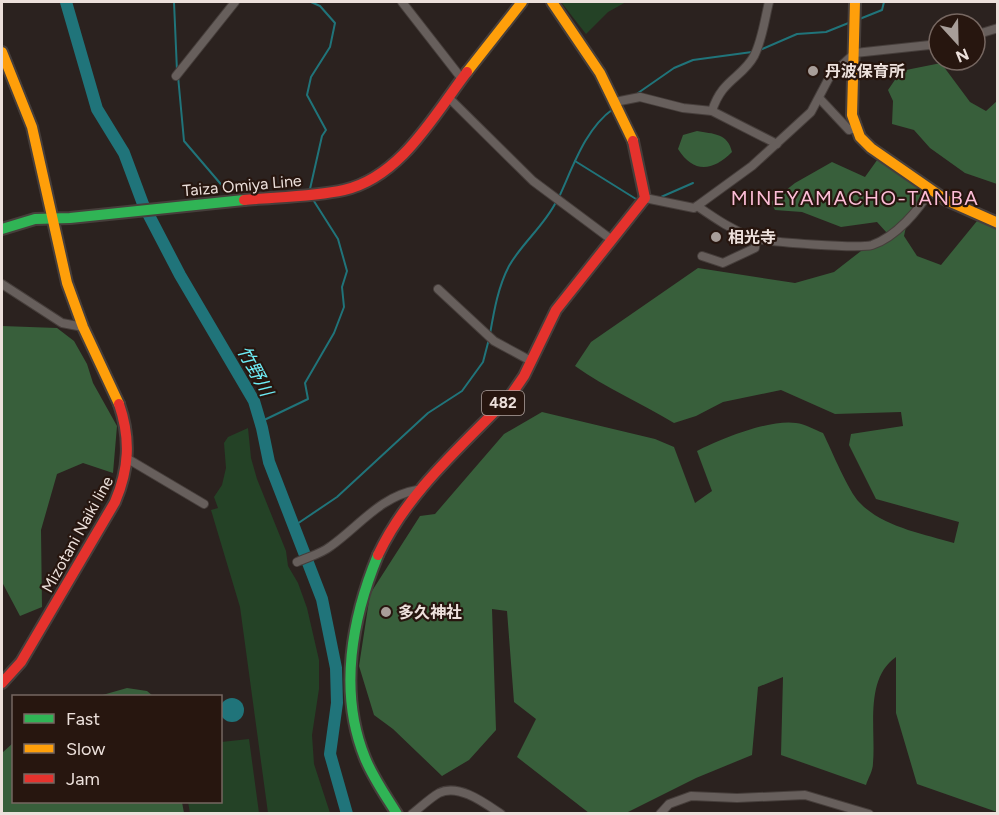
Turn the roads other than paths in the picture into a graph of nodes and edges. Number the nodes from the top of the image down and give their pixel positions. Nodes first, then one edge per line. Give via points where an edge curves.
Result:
1 (235, 2) edge
2 (402, 2) edge
3 (522, 2) edge
4 (552, 2) edge
5 (769, 2) edge
6 (855, 2) edge
7 (927, 45) edge
8 (2, 52) edge
9 (855, 53) junction
10 (176, 75) dead end
11 (462, 79) junction
12 (448, 97) junction
13 (820, 99) junction
14 (615, 102) junction
15 (712, 111) junction
16 (855, 128) junction
17 (777, 144) junction
18 (931, 189) junction
19 (645, 198) junction
20 (698, 206) junction
21 (53, 217) junction
22 (998, 223) edge
23 (2, 229) edge
24 (756, 238) junction
25 (612, 240) junction
26 (702, 256) dead end
27 (2, 284) edge
28 (438, 289) dead end
29 (82, 327) junction
30 (531, 361) junction
31 (128, 459) junction
32 (421, 490) junction
33 (204, 504) dead end
34 (297, 562) dead end
35 (2, 683) edge
36 (397, 813) edge
37 (412, 813) edge
38 (501, 813) edge
39 (660, 813) edge
40 (869, 813) edge

1 - 10 street
2 - 11 street
3 - 11 main road, Taiza Omiya Line
4 - 14 main road via 593,61
5 - 15 street via 755,52 728,80
6 - 9 main road
7 - 9 street
8 - 21 main road via 32,127
9 - 13 street via 830,76
9 - 16 main road
11 - 12 main road, Taiza Omiya Line
12 - 21 main road, Taiza Omiya Line via 389,170 343,190
12 - 25 street via 533,181
13 - 16 street via 849,130
13 - 17 street
14 - 15 street via 640,97
14 - 19 main road via 638,159
15 - 17 street
16 - 18 main road via 871,148
17 - 20 street
18 - 22 main road via 965,210
18 - 24 street via 911,216 869,246
19 - 20 street
19 - 25 main road, 482
20 - 24 street via 731,229
21 - 23 main road, Taiza Omiya Line via 18,221
21 - 29 main road, Mizotani Naiki line via 67,283
24 - 26 street via 755,248 723,263
25 - 30 main road, 482 via 556,310
27 - 29 street via 62,323
28 - 30 street via 494,341
29 - 31 main road, Mizotani Naiki line via 120,406
30 - 32 main road, 482 via 511,394
31 - 33 street
31 - 35 main road, Mizotani Naiki line via 115,502 21,662
32 - 34 street via 390,500 324,551
32 - 36 main road, 482 via 390,533 363,590 354,630 351,684 358,734 370,767
37 - 38 street via 449,790 471,795
39 - 40 street via 669,804 690,796 805,795

